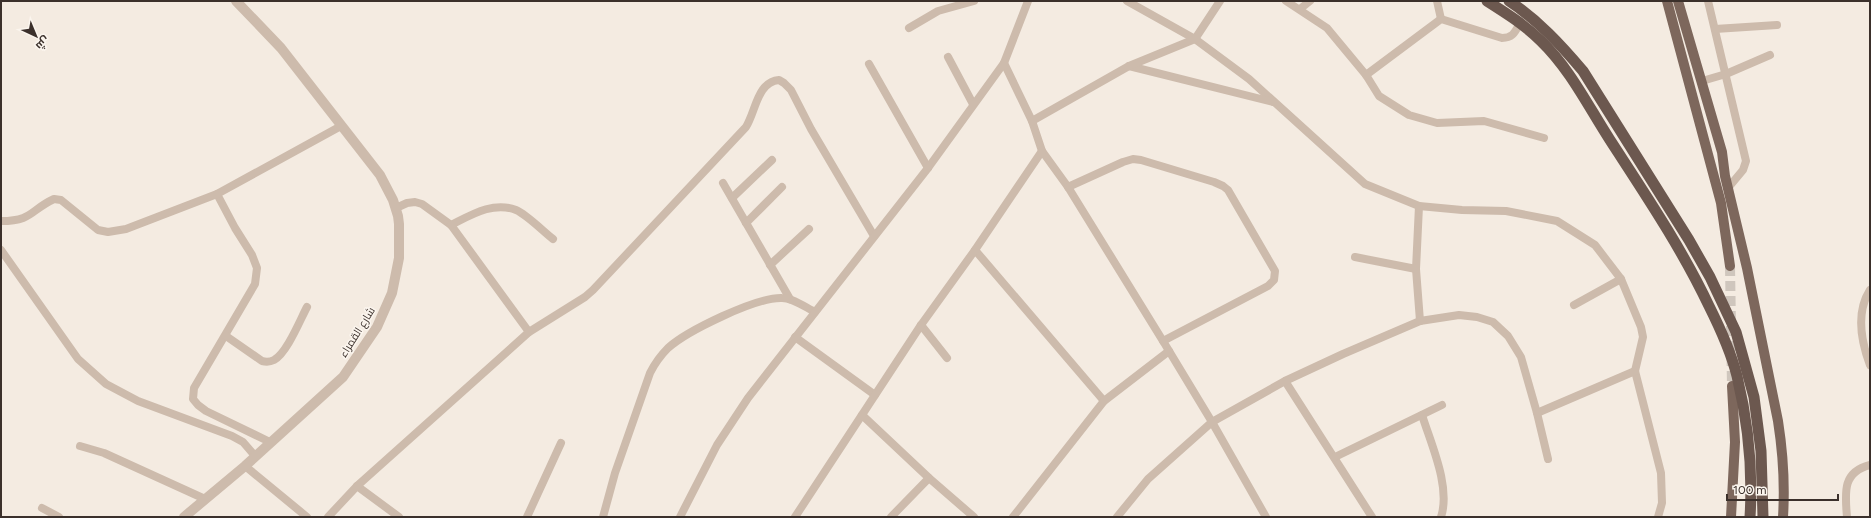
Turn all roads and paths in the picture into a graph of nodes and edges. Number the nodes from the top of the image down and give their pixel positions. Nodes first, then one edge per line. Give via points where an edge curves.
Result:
1 (236, 1) edge
2 (974, 1) edge
3 (1028, 1) edge
4 (1127, 1) edge
5 (1220, 1) edge
6 (1286, 1) edge
7 (1310, 1) edge
8 (1438, 1) edge
9 (1487, 1) edge
10 (1509, 1) edge
11 (1667, 1) edge
12 (1678, 1) edge
13 (1708, 1) edge
14 (1300, 9) junction
15 (1441, 19) junction
16 (1520, 23) junction
17 (1777, 25) dead end
18 (909, 28) dead end
19 (1715, 29) junction
20 (1196, 39) junction
21 (1770, 55) dead end
22 (948, 57) dead end
23 (1004, 63) junction
24 (869, 64) dead end
25 (1129, 66) junction
26 (1726, 74) junction
27 (1366, 76) junction
28 (1702, 81) junction
29 (1276, 103) junction
30 (973, 104) junction
31 (1032, 120) junction
32 (341, 126) junction
33 (1544, 138) dead end
34 (1042, 151) junction
35 (772, 160) dead end
36 (928, 168) junction
37 (723, 183) dead end
38 (782, 187) dead end
39 (1068, 187) junction
40 (1728, 188) junction
41 (217, 194) junction
42 (732, 198) junction
43 (1419, 206) junction
44 (396, 208) junction
45 (1, 221) edge
46 (746, 223) junction
47 (451, 225) junction
48 (809, 229) dead end
49 (874, 236) junction
50 (553, 239) dead end
51 (1, 250) edge
52 (975, 250) junction
53 (1355, 257) dead end
54 (770, 265) junction
55 (1730, 266) tunnel mouth
56 (1416, 269) junction
57 (1621, 279) junction
58 (1870, 290) edge
59 (790, 299) junction
60 (1574, 306) dead end
61 (307, 307) dead end
62 (815, 312) junction
63 (1420, 322) junction
64 (921, 325) junction
65 (529, 332) junction
66 (226, 336) junction
67 (794, 337) junction
68 (1163, 341) junction
69 (1169, 351) junction
70 (946, 358) dead end
71 (1870, 365) edge
72 (1635, 371) junction
73 (1285, 381) junction
74 (1732, 386) tunnel mouth
75 (876, 395) junction
76 (1104, 401) junction
77 (1442, 405) dead end
78 (1537, 413) junction
79 (862, 415) junction
80 (1422, 415) junction
81 (1212, 422) junction
82 (270, 442) junction
83 (561, 443) dead end
84 (80, 446) dead end
85 (255, 456) junction
86 (1335, 457) junction
87 (1548, 459) dead end
88 (1870, 465) edge
89 (245, 466) junction
90 (929, 478) junction
91 (357, 486) junction
92 (206, 499) junction
93 (42, 508) dead end
94 (59, 517) edge
95 (184, 517) edge
96 (307, 517) edge
97 (328, 517) edge
98 (400, 517) edge
99 (527, 517) edge
100 (603, 517) edge
101 (680, 517) edge
102 (796, 517) edge
103 (891, 517) edge
104 (974, 517) edge
105 (1013, 517) edge
106 (1117, 517) edge
107 (1266, 517) edge
108 (1372, 517) edge
109 (1441, 517) edge
110 (1658, 517) edge
111 (1731, 517) edge
112 (1750, 517) edge
113 (1763, 517) edge
114 (1783, 517) edge
115 (1847, 517) edge

1 - 32 street, شارع القمراء via 281,48
2 - 18 street via 938,11
3 - 23 street
4 - 20 street
5 - 20 street
6 - 14 street
7 - 14 street
8 - 15 street
9 - 16 highway
10 - 113 highway via 1559,42 1583,71 1710,277 1736,332 1754,397 1761,451
11 - 55 main road via 1719,197
12 - 28 main road
13 - 19 street
14 - 27 street via 1327,28
15 - 16 street via 1502,38 1513,35
15 - 27 street
16 - 112 highway via 1541,41 1571,77 1674,240 1717,322 1737,375 1745,416 1751,463
17 - 19 street
19 - 26 street
20 - 25 street
20 - 29 street
21 - 26 street
22 - 30 street
23 - 30 street
23 - 31 street
24 - 36 street
25 - 29 street
25 - 31 street
26 - 28 street
26 - 40 street via 1746,161 1743,170
27 - 33 street via 1379,96 1409,115 1438,122 1484,121
28 - 40 main road via 1722,152
29 - 43 street via 1364,184
30 - 36 street
31 - 34 street
32 - 41 street
32 - 44 street, شارع القمراء via 380,174
34 - 39 street
34 - 52 street
35 - 42 street
36 - 49 street
37 - 42 street
38 - 46 street
39 - 68 street
39 - 68 street via 1133,159 1214,182 1228,190 1275,271 1274,280 1268,286
40 - 114 main road via 1778,421 1784,488
41 - 45 street via 126,230 98,230 61,200 54,199 24,219
41 - 66 street via 252,254 257,268 255,284
42 - 46 street
43 - 56 street
43 - 57 street via 1506,211 1557,221 1595,245
44 - 47 street via 407,203 422,204
44 - 82 street, شارع القمراء via 399,224 399,258 392,293 377,327 342,377
46 - 54 street
47 - 50 street via 485,209 502,207 517,210
47 - 65 street
48 - 54 street
49 - 62 street
49 - 65 street via 791,90 779,80 774,81 761,90 754,113 746,127 593,290
51 - 85 street via 78,359 106,384 138,401 232,436 242,442
52 - 64 street
52 - 76 street
53 - 56 street
54 - 59 street
56 - 63 street
57 - 60 street
57 - 72 street via 1643,336
58 - 71 street via 1860,314
59 - 62 street
59 - 100 street via 761,302 713,321 669,348 656,360 615,473
61 - 66 street via 287,344 273,361 262,361
62 - 67 street
63 - 73 street
63 - 78 street via 1459,315 1493,322 1508,336 1521,357
64 - 70 street
64 - 75 street
65 - 91 street
66 - 82 street via 194,388 193,398 206,411
67 - 75 street
67 - 101 street via 731,421
68 - 69 street
69 - 76 street
69 - 81 street
72 - 78 street
72 - 110 street via 1661,473 1662,503
73 - 81 street
73 - 86 street
74 - 111 main road via 1735,442
75 - 79 street
76 - 105 street
77 - 80 street
78 - 87 street
79 - 90 street
79 - 102 street
80 - 86 street
80 - 109 street via 1445,495
81 - 106 street via 1148,479
81 - 107 street
82 - 85 street, شارع القمراء
83 - 99 street
84 - 92 street via 104,453
85 - 89 street, شارع القمراء
86 - 108 street
88 - 115 street via 1856,470 1849,478 1846,488
89 - 92 street, شارع القمراء
89 - 96 street
90 - 103 street
90 - 104 street
91 - 97 street
91 - 98 street
92 - 95 street, شارع القمراء
93 - 94 street

